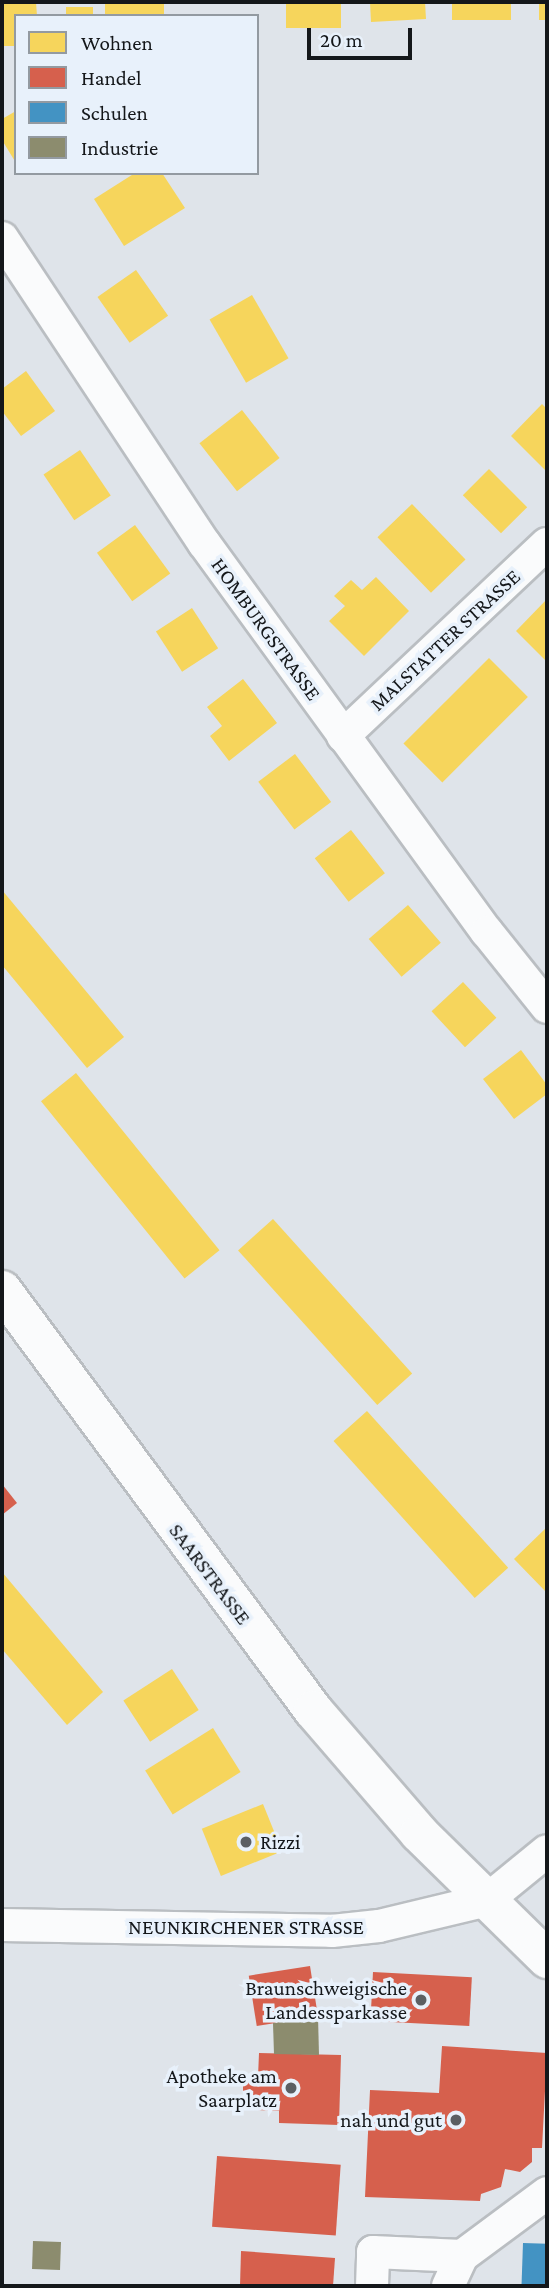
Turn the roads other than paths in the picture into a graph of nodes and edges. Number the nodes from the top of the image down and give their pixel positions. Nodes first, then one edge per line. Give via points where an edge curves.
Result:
1 (2, 238) edge
2 (547, 544) edge
3 (344, 736) junction
4 (547, 1007) edge
5 (2, 1290) edge
6 (547, 1851) edge
7 (487, 1900) junction
8 (2, 1925) edge
9 (547, 1959) edge
10 (547, 2193) edge
11 (462, 2256) junction
12 (372, 2286) edge
13 (448, 2286) edge

1 - 3 street, HOMBURGSTRASSE via 204,543
2 - 3 street, MALSTATTER STRASSE
3 - 4 street, HOMBURGSTRASSE
5 - 7 street, SAARSTRASSE via 313,1710 432,1847
6 - 7 street
7 - 8 street, NEUNKIRCHENER STRASSE via 379,1926 332,1931
7 - 9 street, SAARSTRASSE
10 - 11 street
11 - 12 street via 373,2252
11 - 13 street

